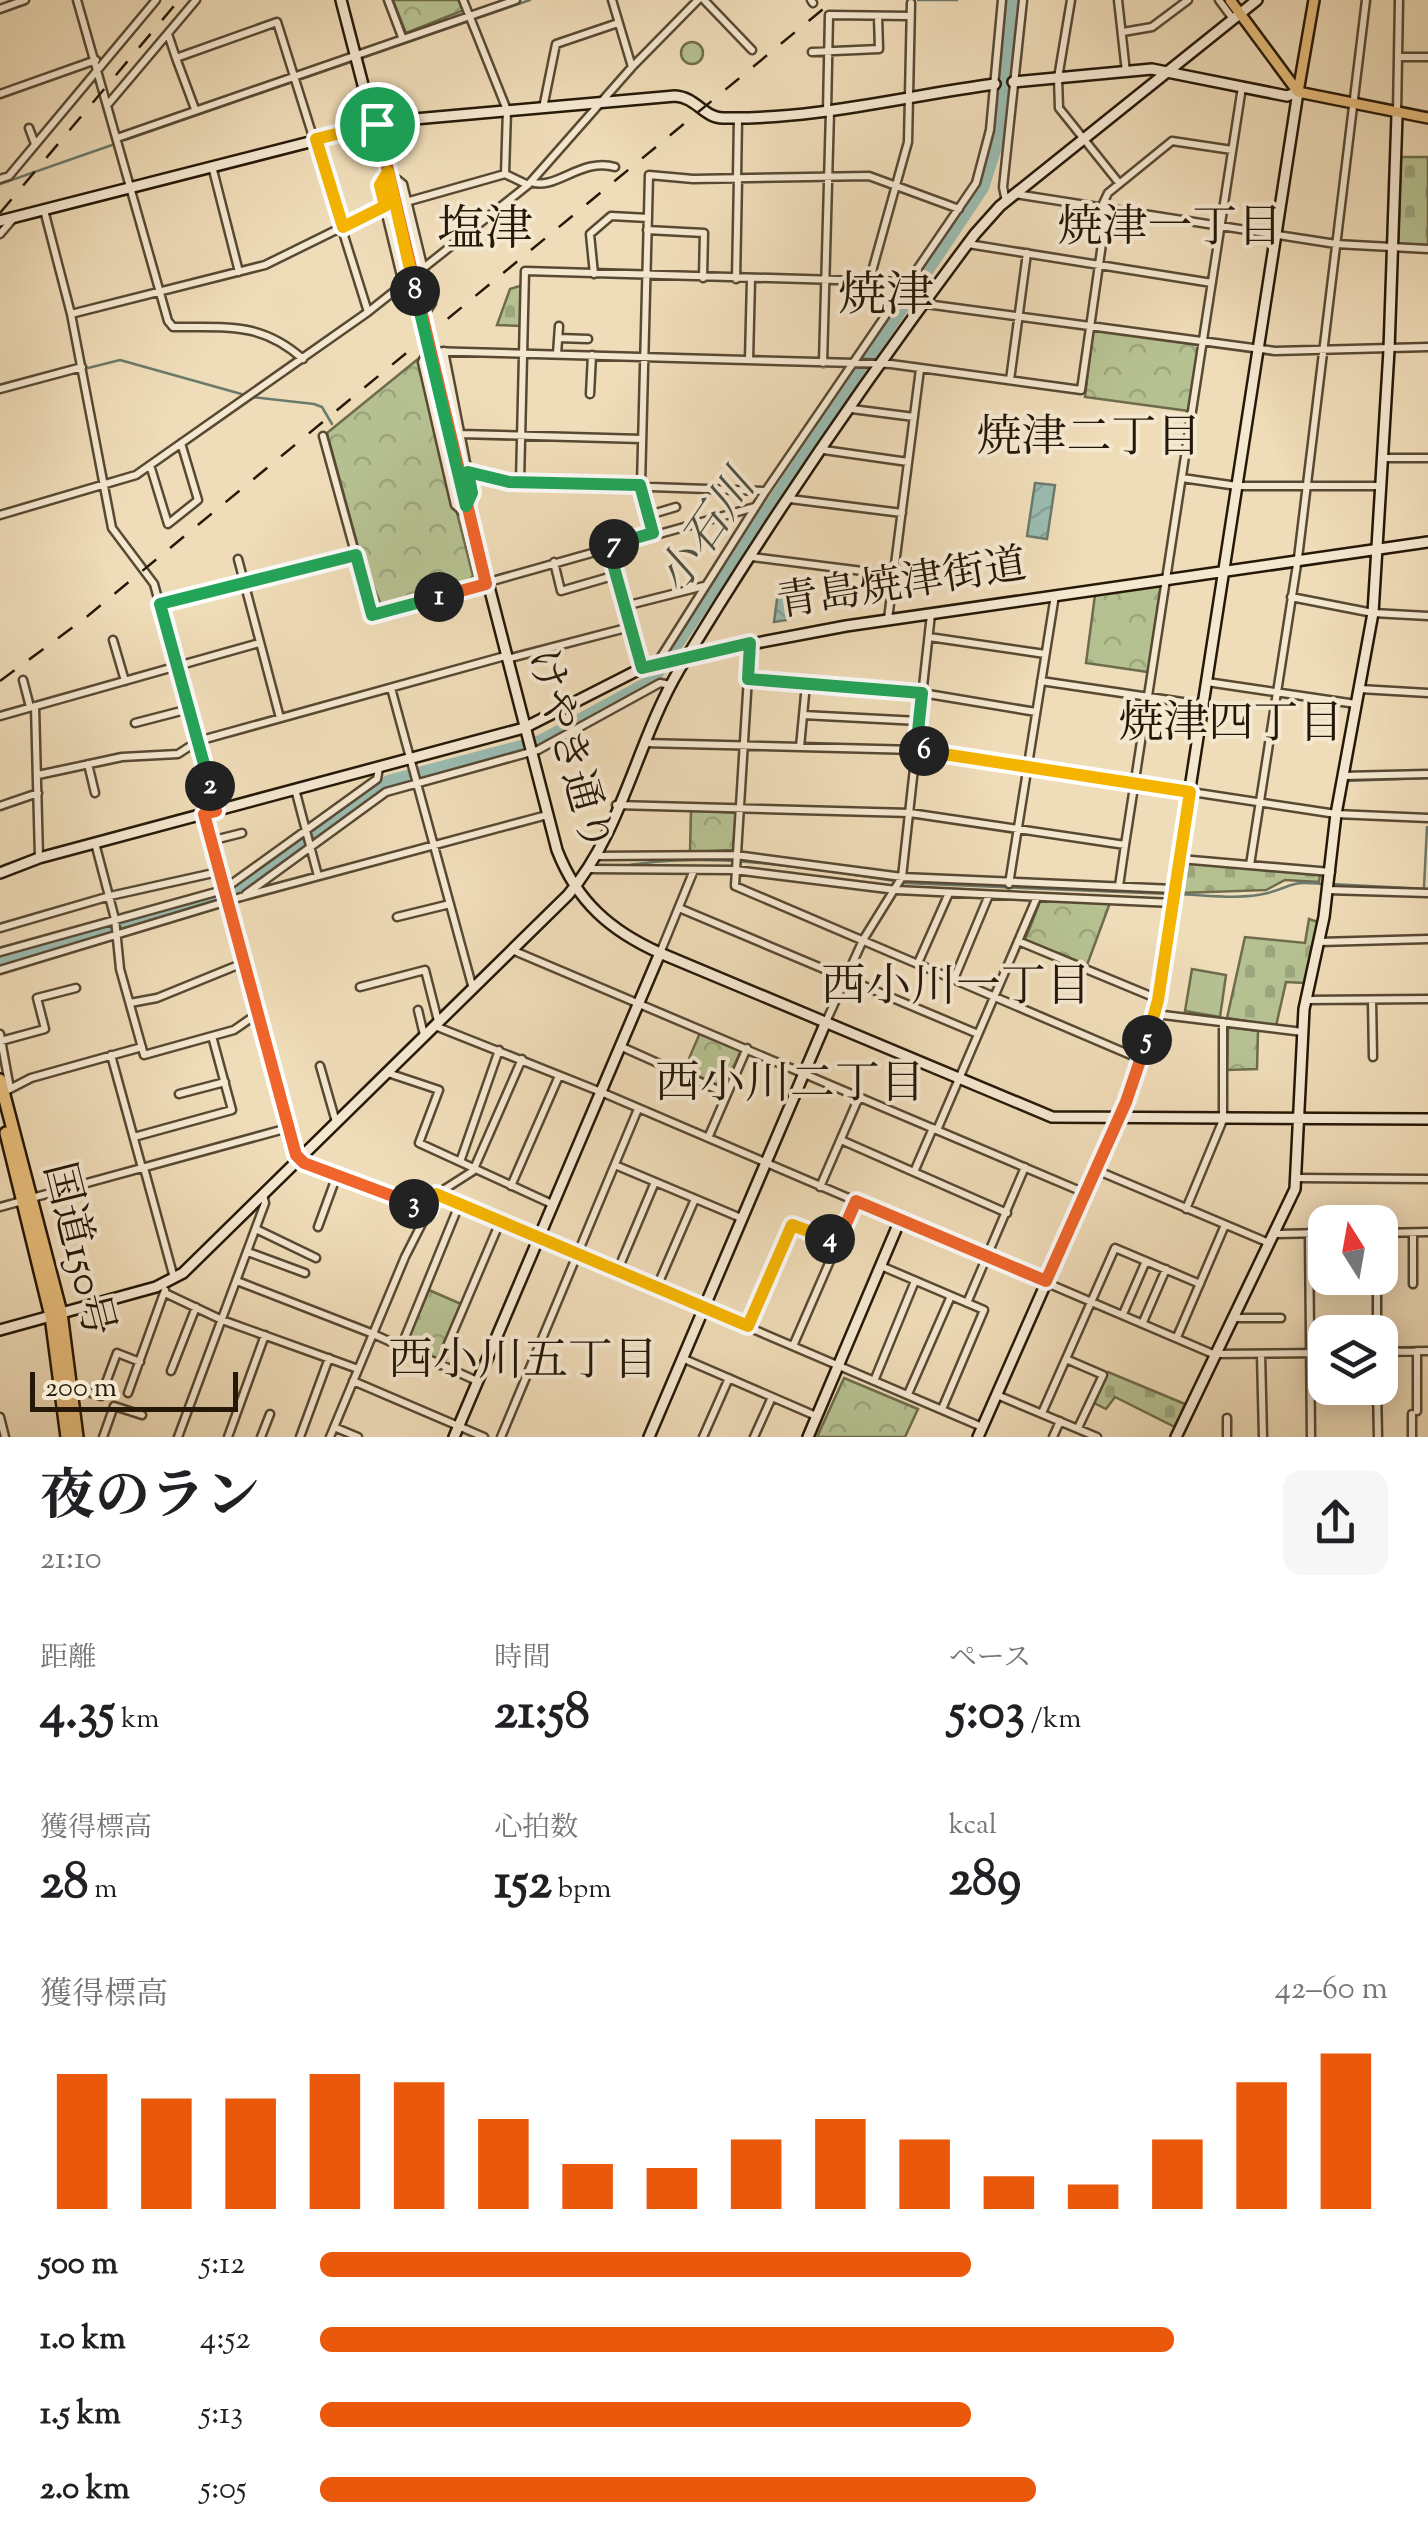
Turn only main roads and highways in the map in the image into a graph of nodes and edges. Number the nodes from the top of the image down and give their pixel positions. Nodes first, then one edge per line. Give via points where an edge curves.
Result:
1 (1230, 0) edge
2 (1314, 0) edge
3 (1240, 10) edge
4 (1298, 92) junction
5 (1428, 118) edge
6 (4, 1087) edge
7 (0, 1110) edge
8 (27, 1200) junction
9 (56, 1314) junction
10 (69, 1437) edge

1 - 3 main road
2 - 4 main road
3 - 4 main road
4 - 5 main road
6 - 8 highway, 国道150号
7 - 8 highway, 国道150号
8 - 9 highway, 国道150号
9 - 10 highway, 国道150号
9 - 10 highway, 国道150号 via 73,1387

